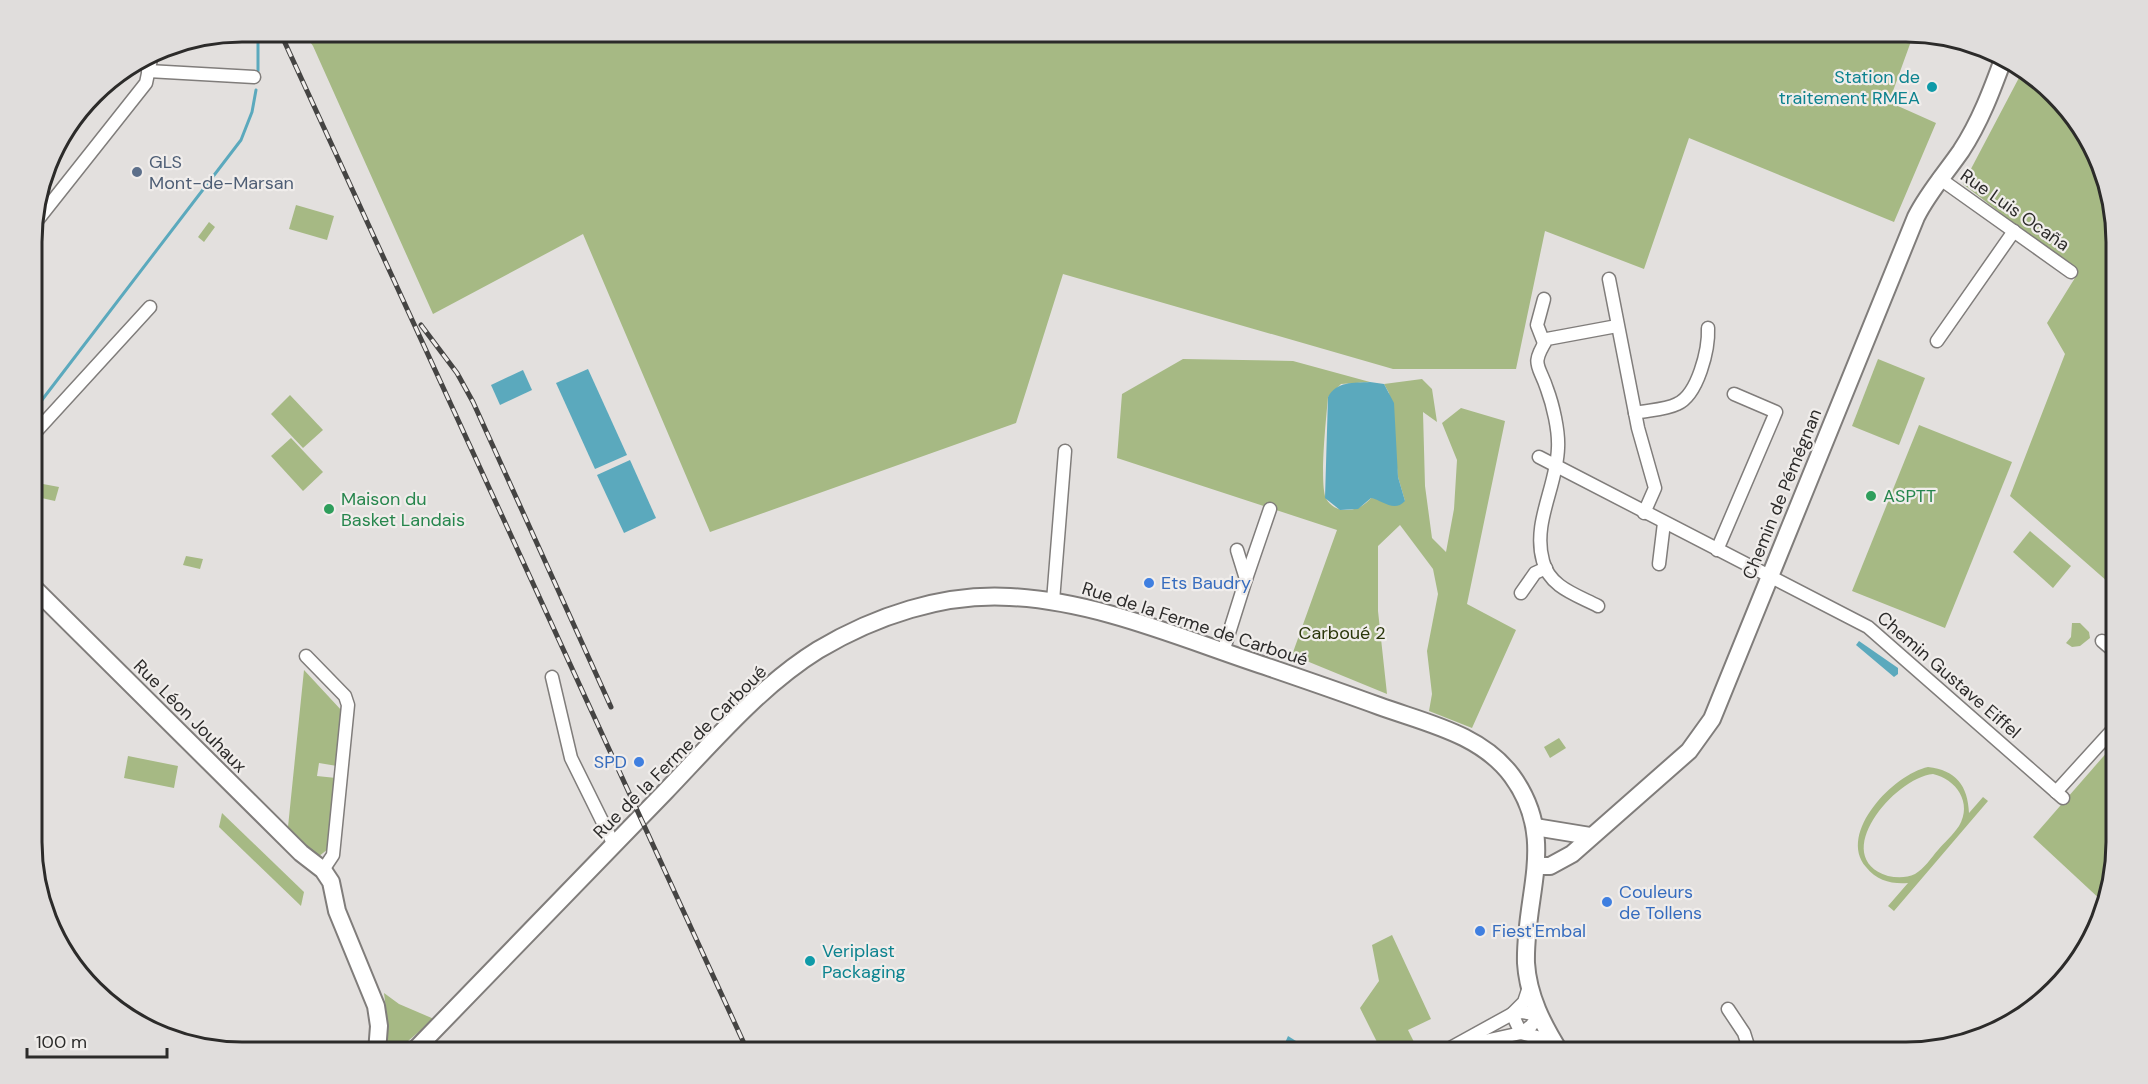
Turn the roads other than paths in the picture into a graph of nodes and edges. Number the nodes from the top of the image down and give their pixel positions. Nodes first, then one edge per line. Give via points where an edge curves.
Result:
1 (1996, 64) edge
2 (148, 66) edge
3 (2000, 67) edge
4 (148, 70) junction
5 (254, 77) dead end
6 (1996, 79) junction
7 (1939, 178) junction
8 (45, 211) edge
9 (2014, 231) junction
10 (2071, 272) dead end
11 (1609, 279) dead end
12 (1544, 299) dead end
13 (150, 307) dead end
14 (1617, 326) junction
15 (1708, 328) dead end
16 (1936, 340) dead end
17 (1544, 344) junction
18 (1734, 394) dead end
19 (1635, 413) junction
20 (42, 425) edge
21 (1065, 451) dead end
22 (1539, 457) dead end
23 (1556, 465) junction
24 (1270, 509) dead end
25 (1644, 513) junction
26 (1664, 523) junction
27 (1237, 550) dead end
28 (1717, 550) junction
29 (1659, 564) dead end
30 (1546, 568) junction
31 (1770, 575) junction
32 (1246, 579) junction
33 (1521, 592) dead end
34 (42, 596) edge
35 (1053, 601) junction
36 (1598, 606) dead end
37 (2102, 641) dead end
38 (2106, 644) edge
39 (1223, 652) junction
40 (306, 656) dead end
41 (552, 677) dead end
42 (2106, 738) edge
43 (1536, 827) junction
44 (1590, 836) junction
45 (614, 844) junction
46 (1537, 866) junction
47 (327, 876) junction
48 (1529, 987) junction
49 (1728, 1010) dead end
50 (1512, 1014) junction
51 (1539, 1015) junction
52 (1521, 1033) junction
53 (378, 1042) edge
54 (423, 1042) edge
55 (1464, 1042) edge
56 (1479, 1042) edge
57 (1546, 1042) edge
58 (1555, 1042) edge
59 (1746, 1042) edge

1 - 6 street, Chemin de Pémégnan
2 - 4 street
3 - 6 street, Chemin de Pémégnan
4 - 5 street
4 - 8 street via 146,83
6 - 7 street, Chemin de Pémégnan via 1972,133
7 - 9 street, Rue Luis Ocaña
7 - 31 street, Chemin de Pémégnan via 1916,218
9 - 10 street, Rue Luis Ocaña
9 - 16 street
11 - 14 street
12 - 17 street via 1537,325
13 - 20 street
14 - 17 street via 1547,339
14 - 19 street
15 - 19 street via 1709,345 1691,393 1678,404
17 - 23 street via 1537,370 1547,388 1558,446
18 - 28 street via 1781,414
19 - 25 street via 1655,488
21 - 35 street
22 - 23 street, Chemin Gustave Eiffel
23 - 25 street, Chemin Gustave Eiffel
23 - 30 street via 1540,534
24 - 32 street
25 - 26 street, Chemin Gustave Eiffel
26 - 28 street, Chemin Gustave Eiffel
26 - 29 street via 1655,540
27 - 32 street
28 - 31 street, Chemin Gustave Eiffel
30 - 33 street via 1535,573
30 - 36 street via 1557,586
31 - 42 street, Chemin Gustave Eiffel via 1868,627 2060,795
31 - 44 street, Chemin de Pémégnan via 1713,719 1689,752
32 - 39 street
34 - 47 street, Rue Léon Jouhaux
35 - 39 street, Rue de la Ferme de Carboué via 1111,615
35 - 45 street, Rue de la Ferme de Carboué via 1009,596 930,604 856,629 780,679 745,710
37 - 38 street
39 - 43 street, Rue de la Ferme de Carboué via 1469,740 1500,761 1530,804
40 - 47 street via 345,696 348,705 333,855
41 - 45 street via 571,758
43 - 44 street
43 - 46 street, Rue de la Ferme de Carboué
44 - 46 street, Chemin de Pémégnan via 1562,861
45 - 54 street, Rue de la Ferme de Carboué
46 - 48 street, Rue de la Ferme de Carboué via 1527,946
47 - 53 street via 336,911 376,1006
48 - 50 street via 1524,1002
48 - 51 street, Rue de la Ferme de Carboué
49 - 59 street
50 - 51 street
50 - 52 street
50 - 55 street
51 - 52 street
51 - 58 street, Rue de la Ferme de Carboué
52 - 56 street
52 - 57 street

